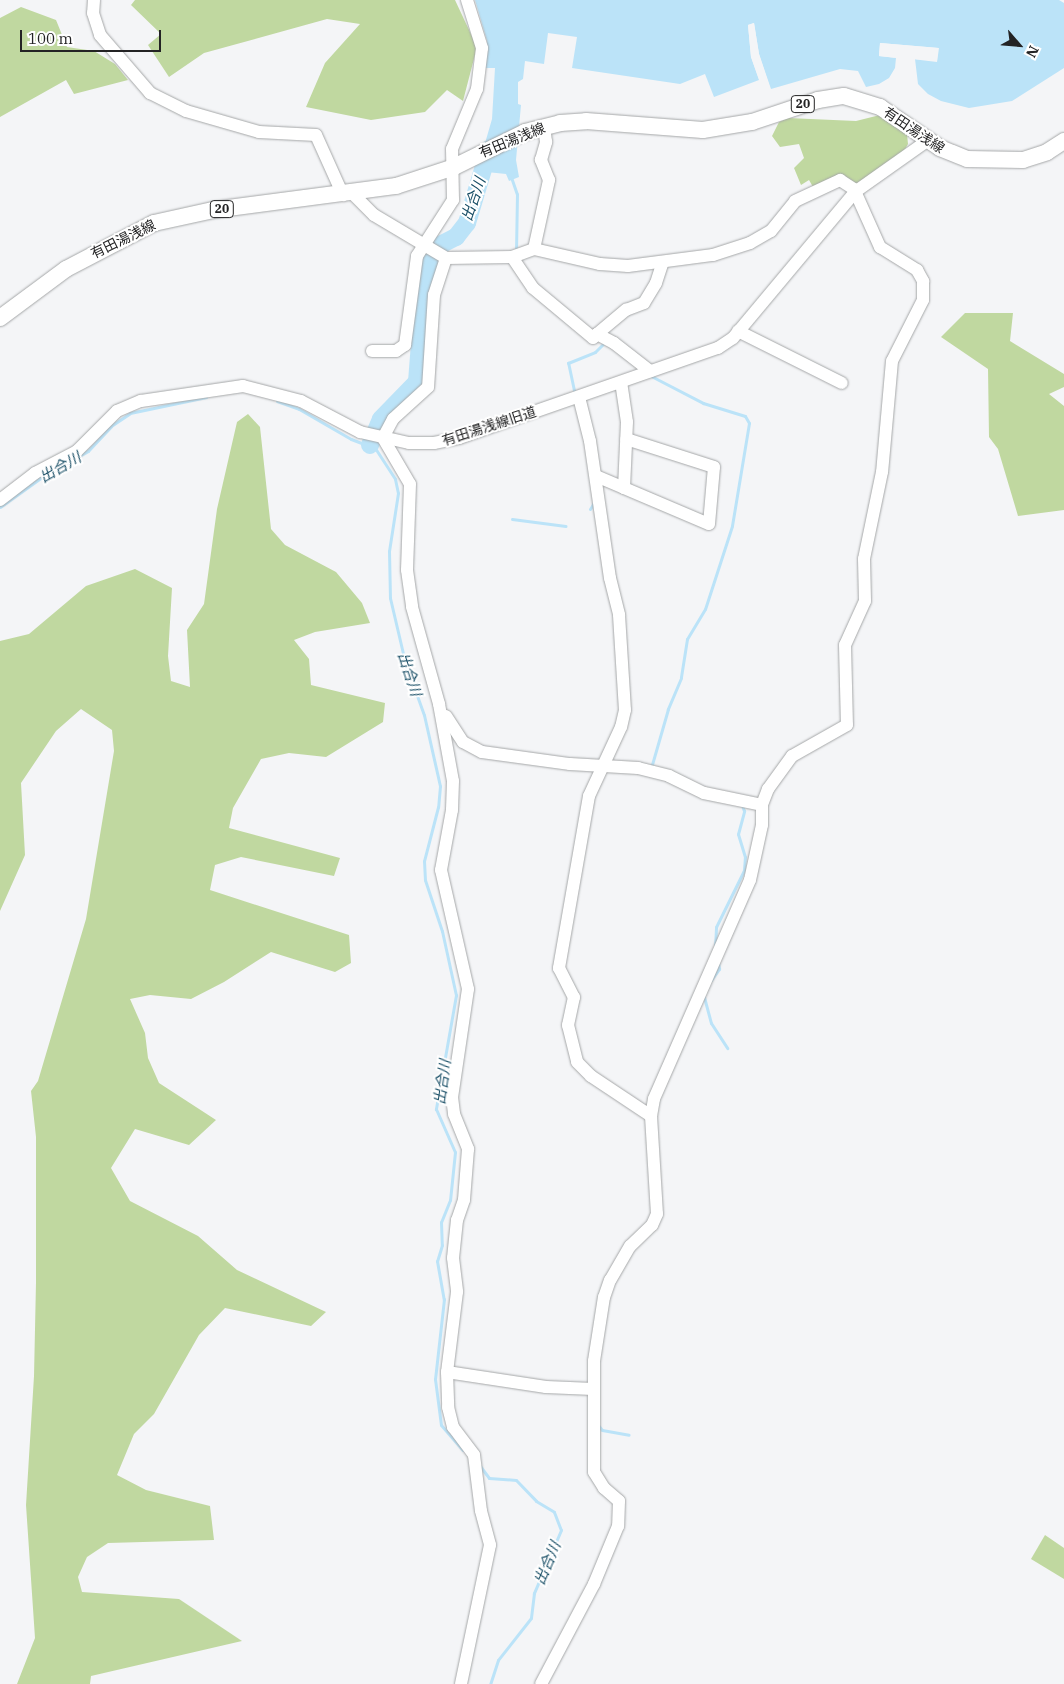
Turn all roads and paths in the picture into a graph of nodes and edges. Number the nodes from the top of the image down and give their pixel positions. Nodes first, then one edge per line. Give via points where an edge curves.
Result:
1 (94, 0) edge
2 (467, 0) edge
3 (544, 126) junction
4 (928, 141) junction
5 (1064, 141) edge
6 (460, 163) junction
7 (855, 192) junction
8 (347, 194) junction
9 (423, 245) junction
10 (534, 249) junction
11 (512, 257) junction
12 (446, 258) junction
13 (662, 264) junction
14 (0, 318) edge
15 (738, 332) junction
16 (597, 334) junction
17 (372, 352) dead end
18 (650, 371) junction
19 (621, 382) junction
20 (842, 383) dead end
21 (580, 396) junction
22 (383, 438) junction
23 (626, 439) junction
24 (596, 476) junction
25 (624, 488) junction
26 (0, 500) edge
27 (439, 704) junction
28 (603, 766) junction
29 (762, 805) junction
30 (652, 1116) junction
31 (447, 1372) junction
32 (593, 1389) junction
33 (461, 1684) edge
34 (541, 1684) edge

1 - 8 street via 93,13 100,35 150,93 186,111 259,132 316,135
2 - 6 street via 482,48 477,89 452,149
3 - 4 main road, 有田湯浅線 / 20 via 586,121 684,131 714,129 752,122 818,100 844,96 880,106
3 - 6 main road, 有田湯浅線 / 20
3 - 10 street via 546,142 541,160 549,180
4 - 5 main road, 有田湯浅線 / 20 via 962,157 1010,161 1042,154
4 - 7 street, 有田湯浅線旧道
6 - 8 main road, 有田湯浅線 / 20 via 411,182
6 - 9 street via 453,200
7 - 13 street via 845,181 834,180 792,204 771,231 760,238 723,253
7 - 15 street, 有田湯浅線旧道
7 - 29 street via 880,247 920,272 923,300 892,361 882,472 864,559 865,601 845,645 847,724 788,760
8 - 9 street
8 - 14 main road, 有田湯浅線 / 20 via 213,210 154,223 66,268
9 - 12 street
9 - 17 street via 413,272 405,345 396,352
10 - 11 street
10 - 13 street via 614,266
11 - 12 street
11 - 16 street via 533,288 593,338
12 - 22 street via 434,294 428,387 393,418
13 - 16 street via 644,303 626,310
15 - 18 street, 有田湯浅線旧道 via 718,348
15 - 20 street
16 - 18 street via 622,348
18 - 19 street, 有田湯浅線旧道
19 - 21 street, 有田湯浅線旧道
19 - 23 street via 626,407
21 - 22 street, 有田湯浅線旧道 via 449,441 410,443
21 - 24 street
22 - 26 street, 有田湯浅線旧道 via 351,429 291,398 258,388 227,386 124,407 111,415 77,451 35,473
22 - 27 street via 406,472 410,484 406,546 409,592
23 - 25 street
23 - 25 street via 714,466 709,524
24 - 25 street
24 - 28 street via 610,578 619,616 625,710
27 - 28 street via 454,731 474,749
27 - 31 street via 454,792 441,870 468,989 452,1096 454,1114 468,1149 464,1200 457,1220 453,1258 457,1292
28 - 29 street via 658,772 704,793
28 - 30 street via 588,796 559,968 573,993 574,1007 568,1025 577,1062 591,1076
29 - 30 street via 762,825 750,880 654,1099
30 - 32 street via 658,1214 652,1226 630,1246 606,1288 597,1337
31 - 32 street via 546,1387
31 - 33 street via 451,1419 474,1455 481,1511 490,1545
32 - 34 street via 594,1472 604,1488 619,1501 618,1526 594,1584

